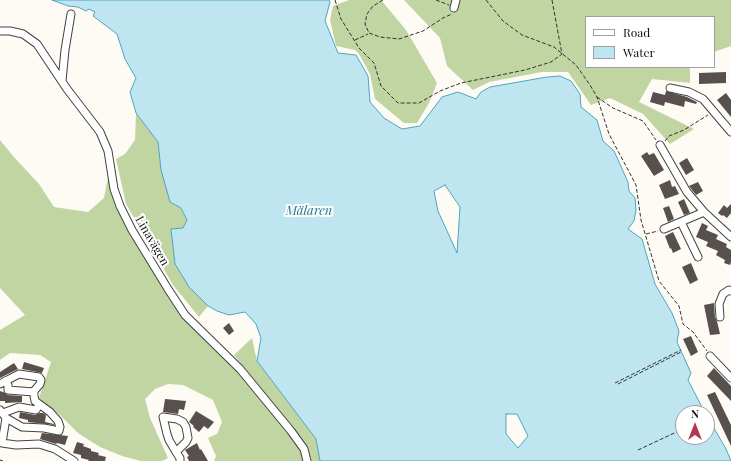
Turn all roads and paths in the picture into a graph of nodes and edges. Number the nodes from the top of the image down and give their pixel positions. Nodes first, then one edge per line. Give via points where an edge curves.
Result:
1 (334, 0) edge
2 (382, 0) edge
3 (436, 0) edge
4 (486, 0) edge
5 (552, 0) edge
6 (455, 4) edge
7 (72, 14) dead end
8 (0, 31) edge
9 (369, 33) junction
10 (354, 40) junction
11 (562, 54) junction
12 (62, 81) junction
13 (670, 88) dead end
14 (597, 97) junction
15 (713, 111) junction
16 (731, 132) edge
17 (660, 145) junction
18 (704, 212) junction
19 (681, 222) junction
20 (664, 229) joint
21 (645, 234) junction
22 (731, 237) edge
23 (698, 257) dead end
24 (731, 291) edge
25 (720, 317) dead end
26 (710, 356) joint
27 (731, 378) edge
28 (3, 383) edge
29 (615, 383) dead end
30 (618, 384) dead end
31 (34, 392) junction
32 (39, 405) junction
33 (3, 413) edge
34 (675, 433) edge
35 (638, 450) dead end
36 (176, 452) junction
37 (0, 460) edge
38 (3, 461) edge
39 (74, 461) edge
40 (180, 461) edge
41 (307, 461) edge

1 - 10 path via 341,19
2 - 9 path via 367,14 365,24
3 - 6 path
4 - 11 path via 503,21 522,35
5 - 11 path
6 - 9 path via 455,13 423,31 399,39
7 - 12 street
8 - 12 street, Linavägen via 23,34 37,44
9 - 10 path
10 - 11 path via 374,63 382,86 398,102 419,102 461,83 525,70 551,62
11 - 14 path via 576,65
12 - 41 street, Linavägen via 100,132 108,151 114,189 120,206 168,290 185,314 240,368 304,449
13 - 15 street via 703,99
14 - 17 path via 613,108 643,121
14 - 21 path via 609,134 636,185
15 - 16 street
15 - 17 path via 690,127 669,136
17 - 18 street via 687,192
18 - 19 street
18 - 22 street
19 - 20 street
19 - 23 street
20 - 21 path
21 - 26 path via 659,280 679,306 683,324 693,332
24 - 25 street via 723,294 719,304
26 - 27 street
28 - 31 street via 8,385 8,390
28 - 31 street via 19,374 39,377 40,384
29 - 30 path via 681,351
31 - 32 street via 35,401
32 - 33 street via 36,410 19,407
32 - 33 street via 58,421 59,431 22,427
33 - 39 street via 2,443 39,444 54,449
34 - 35 path
36 - 36 street via 167,434 163,417 177,419 186,427 188,438
36 - 40 street
37 - 38 path

